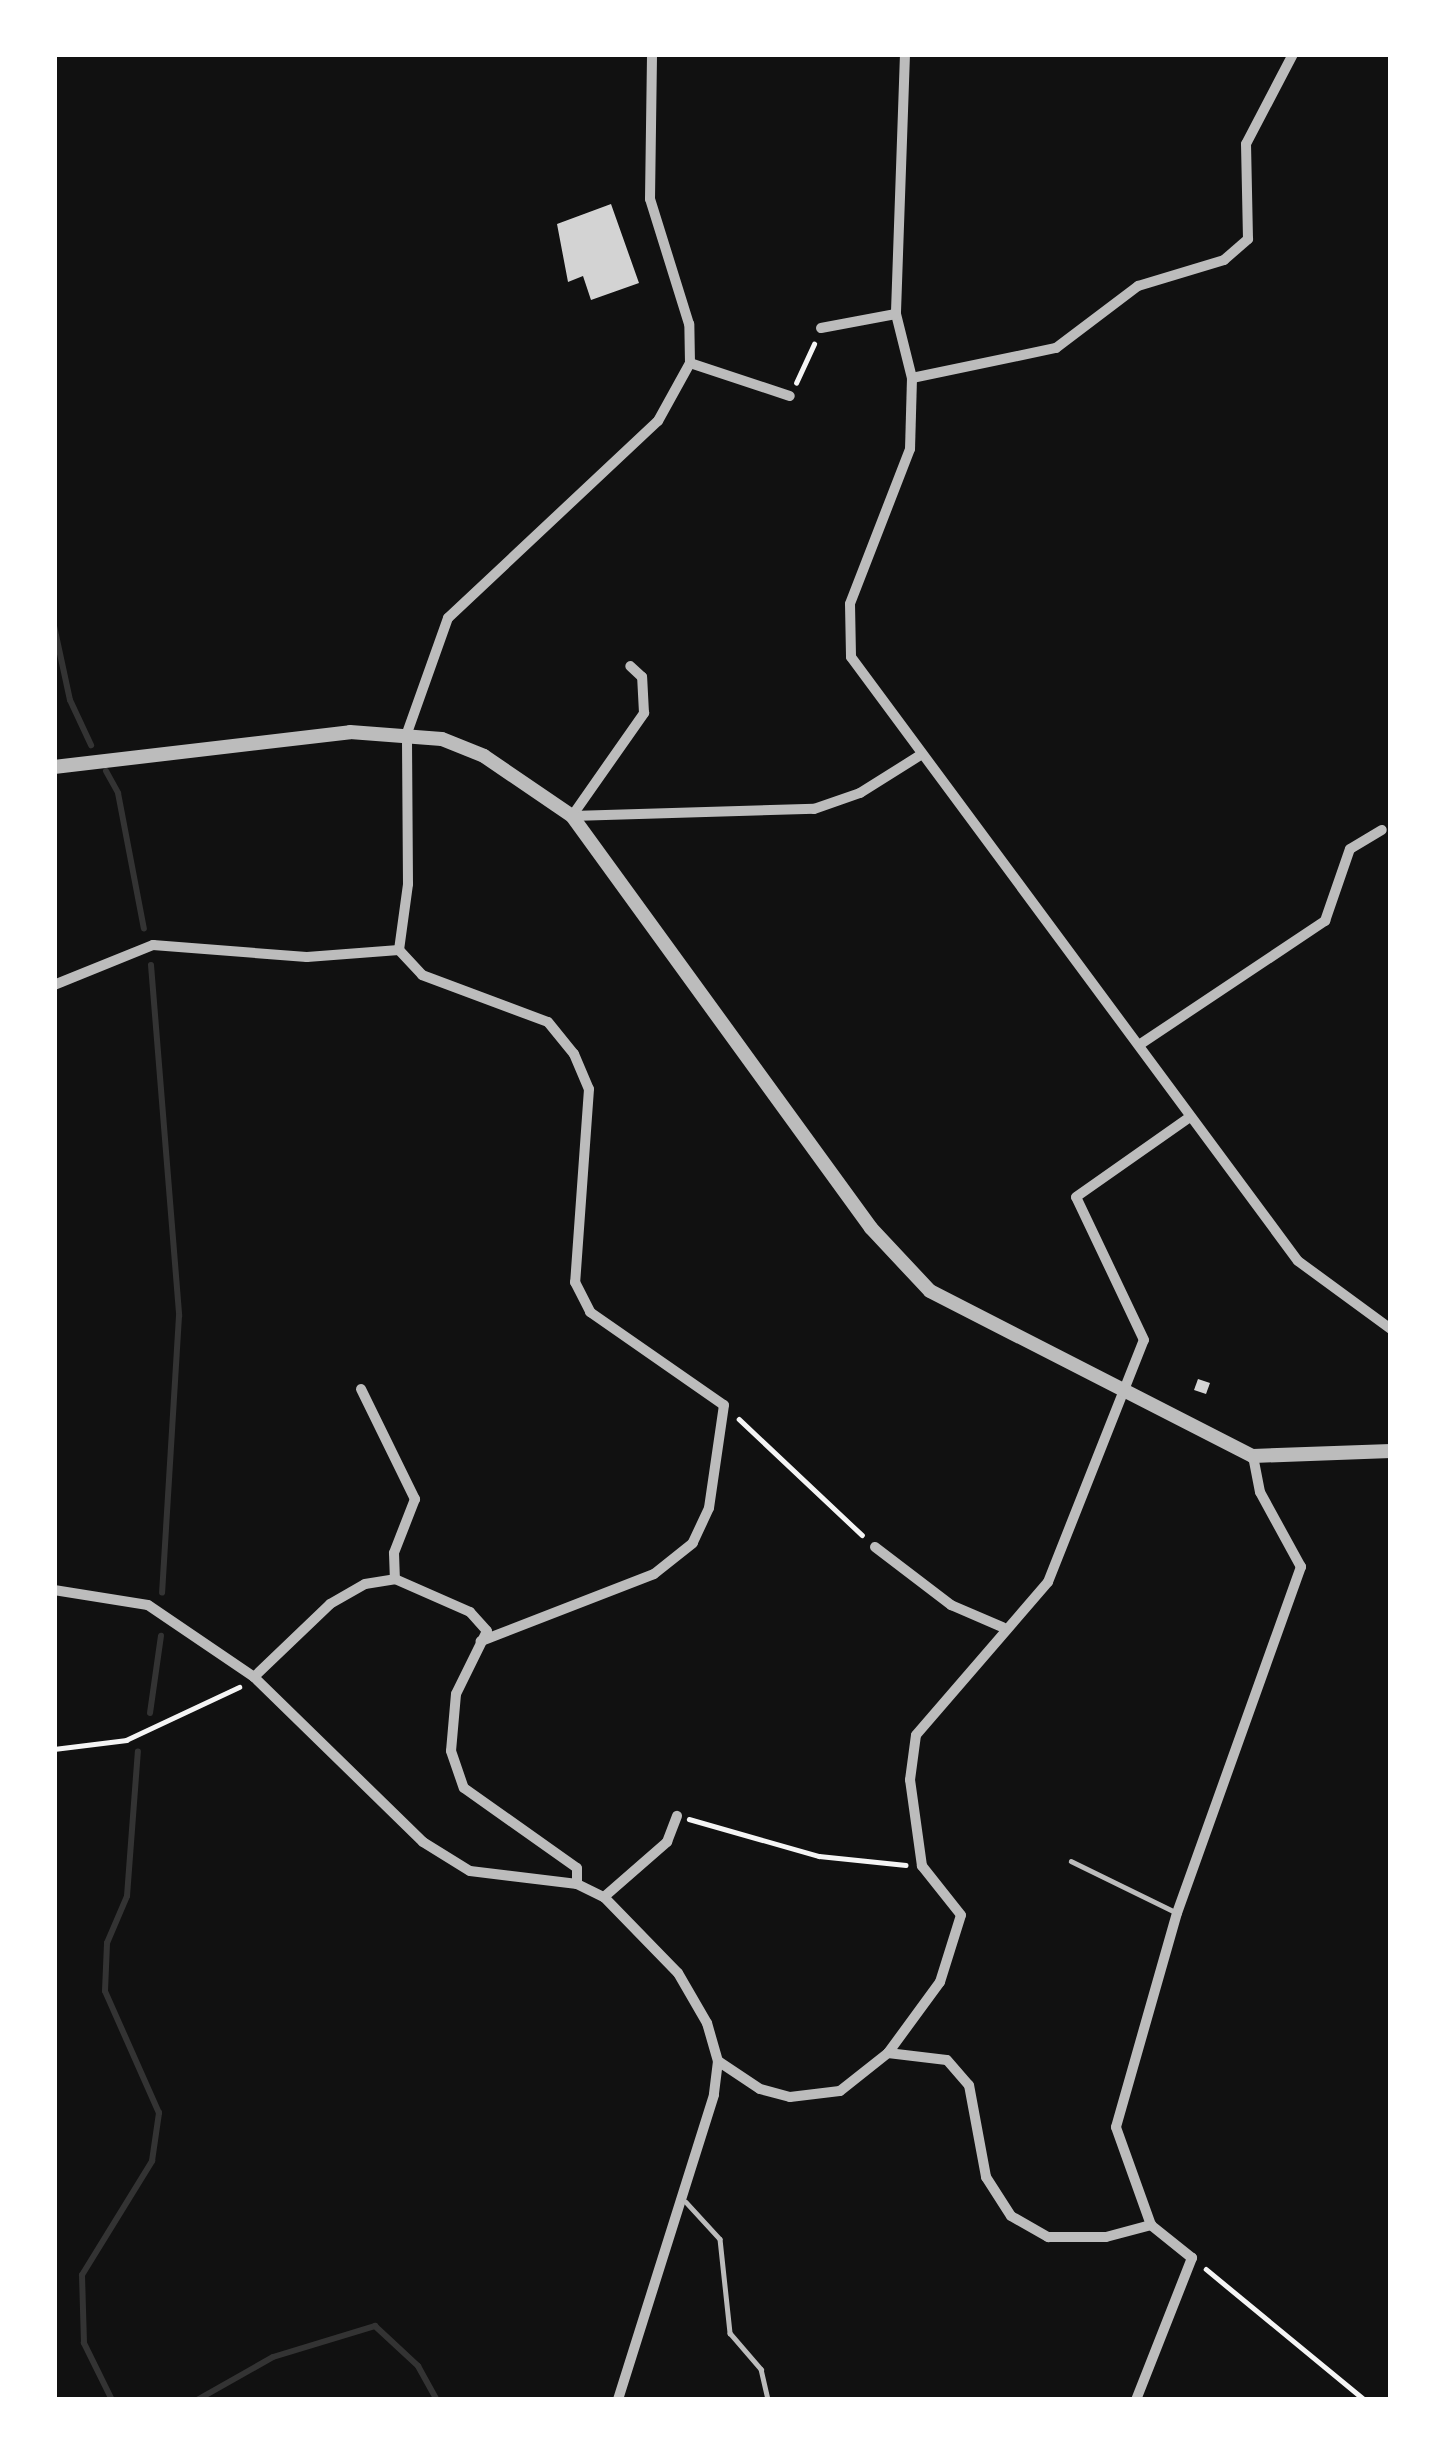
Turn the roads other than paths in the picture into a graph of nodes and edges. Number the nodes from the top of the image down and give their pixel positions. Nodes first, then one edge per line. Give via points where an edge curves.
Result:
1 (652, 54) edge
2 (904, 54) edge
3 (1293, 54) edge
4 (896, 314) junction
5 (821, 328) road end
6 (690, 363) junction
7 (912, 378) junction
8 (790, 396) road end
9 (629, 666) dead end
10 (406, 733) junction
11 (919, 756) junction
12 (54, 766) edge
13 (572, 816) junction
14 (1382, 830) dead end
15 (399, 950) junction
16 (54, 985) edge
17 (1138, 1045) junction
18 (1190, 1117) junction
19 (1391, 1329) edge
20 (1124, 1386) junction
21 (362, 1389) dead end
22 (1391, 1451) edge
23 (1253, 1456) junction
24 (875, 1547) road end
25 (395, 1579) junction
26 (54, 1590) edge
27 (1002, 1627) junction
28 (481, 1641) junction
29 (254, 1677) junction
30 (677, 1816) road end
31 (1071, 1861) dead end
32 (577, 1884) junction
33 (604, 1897) junction
34 (1177, 1913) junction
35 (888, 2053) junction
36 (718, 2061) junction
37 (686, 2202) junction
38 (1151, 2225) junction
39 (618, 2400) edge
40 (768, 2400) edge
41 (1136, 2400) edge

1 - 6 street via 650,199 688,324
2 - 4 street
3 - 7 street via 1246,145 1248,239 1224,260 1138,286 1056,348
4 - 5 street
4 - 7 street
6 - 8 street
6 - 10 street via 658,421 448,618
7 - 11 street via 910,449 850,604 851,656
9 - 13 street via 642,677 644,712
10 - 12 street via 350,732
10 - 13 street via 484,756
10 - 15 street via 408,884
11 - 13 street via 860,794 814,809
11 - 17 street
13 - 20 street via 910,1274 955,1307
14 - 17 street via 1349,849 1325,921
15 - 16 street via 307,957 153,945
15 - 28 street via 422,975 548,1022 574,1054 589,1089 575,1282 590,1312 724,1405 710,1508 693,1543 654,1574
17 - 18 street
18 - 19 street via 1298,1261
18 - 20 street via 1076,1197 1144,1340
20 - 23 street
20 - 27 street via 1048,1582
21 - 25 street via 416,1499 394,1552
22 - 23 street
23 - 34 street via 1260,1492 1301,1568
24 - 27 street via 951,1605
25 - 28 street via 470,1612 487,1631
25 - 29 street via 364,1584 330,1604
26 - 29 street via 148,1605
27 - 35 street via 916,1736 910,1780 922,1865 962,1915 959,1942
28 - 32 street via 457,1694 452,1732 464,1788 577,1868
29 - 32 street via 423,1842 470,1871
30 - 33 street via 667,1842
31 - 34 lane
32 - 33 street
33 - 36 street via 678,1973
34 - 38 street via 1117,2127
35 - 36 street via 840,2091 790,2097 760,2090
35 - 38 street via 947,2060 969,2085 986,2177 1010,2216 1048,2237 1106,2237
36 - 37 street
37 - 39 street
37 - 40 lane via 720,2239 730,2332 761,2369
38 - 41 street via 1192,2258

